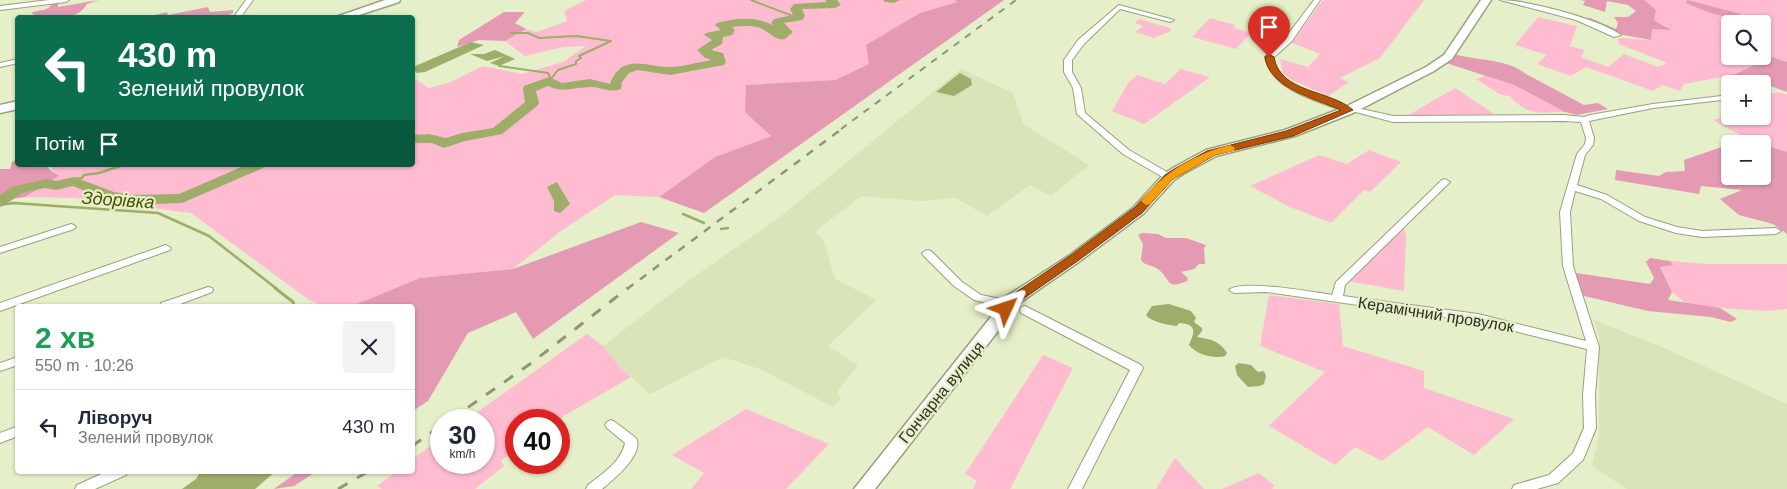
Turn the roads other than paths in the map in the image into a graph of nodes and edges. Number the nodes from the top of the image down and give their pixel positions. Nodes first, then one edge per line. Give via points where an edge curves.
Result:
1 (66, 0) edge
2 (250, 0) edge
3 (395, 0) edge
4 (1317, 0) edge
5 (1486, 0) edge
6 (1503, 0) edge
7 (1119, 3) edge
8 (0, 8) edge
9 (238, 15) edge
10 (348, 15) edge
11 (1170, 20) dead end
12 (1617, 35) dead end
13 (15, 62) edge
14 (0, 65) edge
15 (1721, 98) edge
16 (15, 106) edge
17 (0, 109) edge
18 (1351, 110) junction
19 (1585, 120) junction
20 (1169, 177) junction
21 (1445, 182) dead end
22 (1573, 187) junction
23 (71, 226) dead end
24 (1776, 231) dead end
25 (166, 248) dead end
26 (0, 250) edge
27 (927, 253) dead end
28 (208, 290) dead end
29 (1234, 290) dead end
30 (1337, 298) junction
31 (170, 304) edge
32 (1008, 304) junction
33 (0, 306) edge
34 (1025, 310) dead end
35 (1593, 347) junction
36 (15, 361) edge
37 (0, 367) edge
38 (611, 425) dead end
39 (15, 432) edge
40 (0, 438) edge
41 (114, 474) edge
42 (82, 489) edge
43 (593, 489) edge
44 (864, 489) edge
45 (1075, 489) edge
46 (1519, 489) edge

1 - 8 street
2 - 9 street
3 - 10 street
4 - 18 street via 1289,39 1269,57 1270,64 1288,84
5 - 18 street, Гончарна вулиця via 1448,57
6 - 12 street via 1578,18
7 - 11 street
7 - 20 street via 1078,46 1068,60 1068,72 1076,88 1081,114 1126,152
13 - 14 street
15 - 19 street via 1653,106
16 - 17 street
18 - 19 street via 1393,119
18 - 20 street, Гончарна вулиця via 1290,134 1211,153
19 - 22 street via 1589,145 1581,154
20 - 32 street, Гончарна вулиця via 1138,211
21 - 30 street, Керамічний провулок via 1340,284
22 - 24 street via 1604,197 1642,220 1676,230 1702,234
22 - 35 street via 1565,212 1568,266
23 - 26 street
25 - 33 street
27 - 32 street via 958,284 978,298
28 - 31 street
29 - 30 street, Керамічний провулок via 1266,289
30 - 35 street, Керамічний провулок via 1491,320
32 - 44 street, Гончарна вулиця
34 - 45 street via 1136,368
35 - 46 street via 1590,428 1578,456 1553,479
36 - 37 street
38 - 43 street via 632,441 631,448 628,456
39 - 40 street
41 - 42 street

